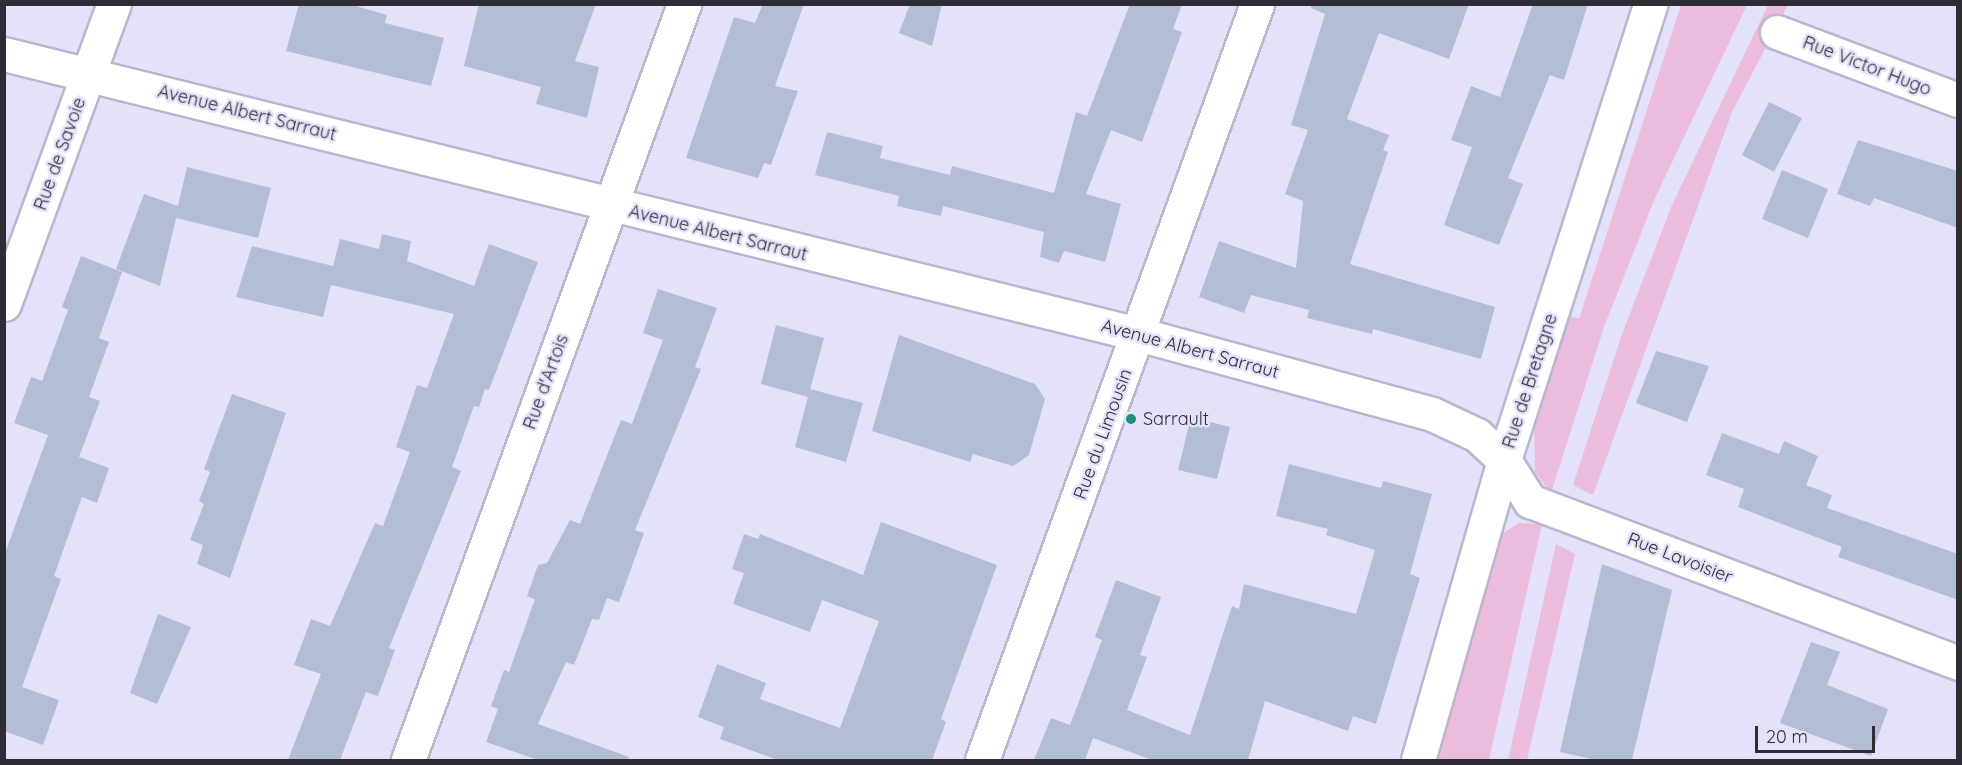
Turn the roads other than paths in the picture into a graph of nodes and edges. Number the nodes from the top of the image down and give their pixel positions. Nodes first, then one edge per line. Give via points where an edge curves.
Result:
1 (114, 4) edge
2 (684, 4) edge
3 (1257, 4) edge
4 (1650, 4) edge
5 (1777, 32) dead end
6 (4, 54) edge
7 (89, 75) junction
8 (1958, 100) edge
9 (610, 206) junction
10 (4, 304) edge
11 (1138, 334) junction
12 (1432, 414) joint
13 (1504, 460) junction
14 (1958, 663) edge
15 (408, 760) edge
16 (982, 760) edge
17 (1418, 760) edge

1 - 7 street, Rue de Savoie
2 - 9 street, Rue d'Artois
3 - 11 street, Rue du Limousin
4 - 13 street, Rue de Bretagne
5 - 8 street, Rue Victor Hugo
6 - 7 street, Avenue Albert Sarraut
7 - 9 street, Avenue Albert Sarraut
7 - 10 street, Rue de Savoie
9 - 11 street, Avenue Albert Sarraut
9 - 15 street, Rue d'Artois
11 - 12 street, Avenue Albert Sarraut
11 - 16 street, Rue du Limousin
12 - 13 street, Rue Lavoisier via 1477,435
13 - 14 street, Rue Lavoisier via 1530,501
13 - 17 street, Rue de Bretagne

